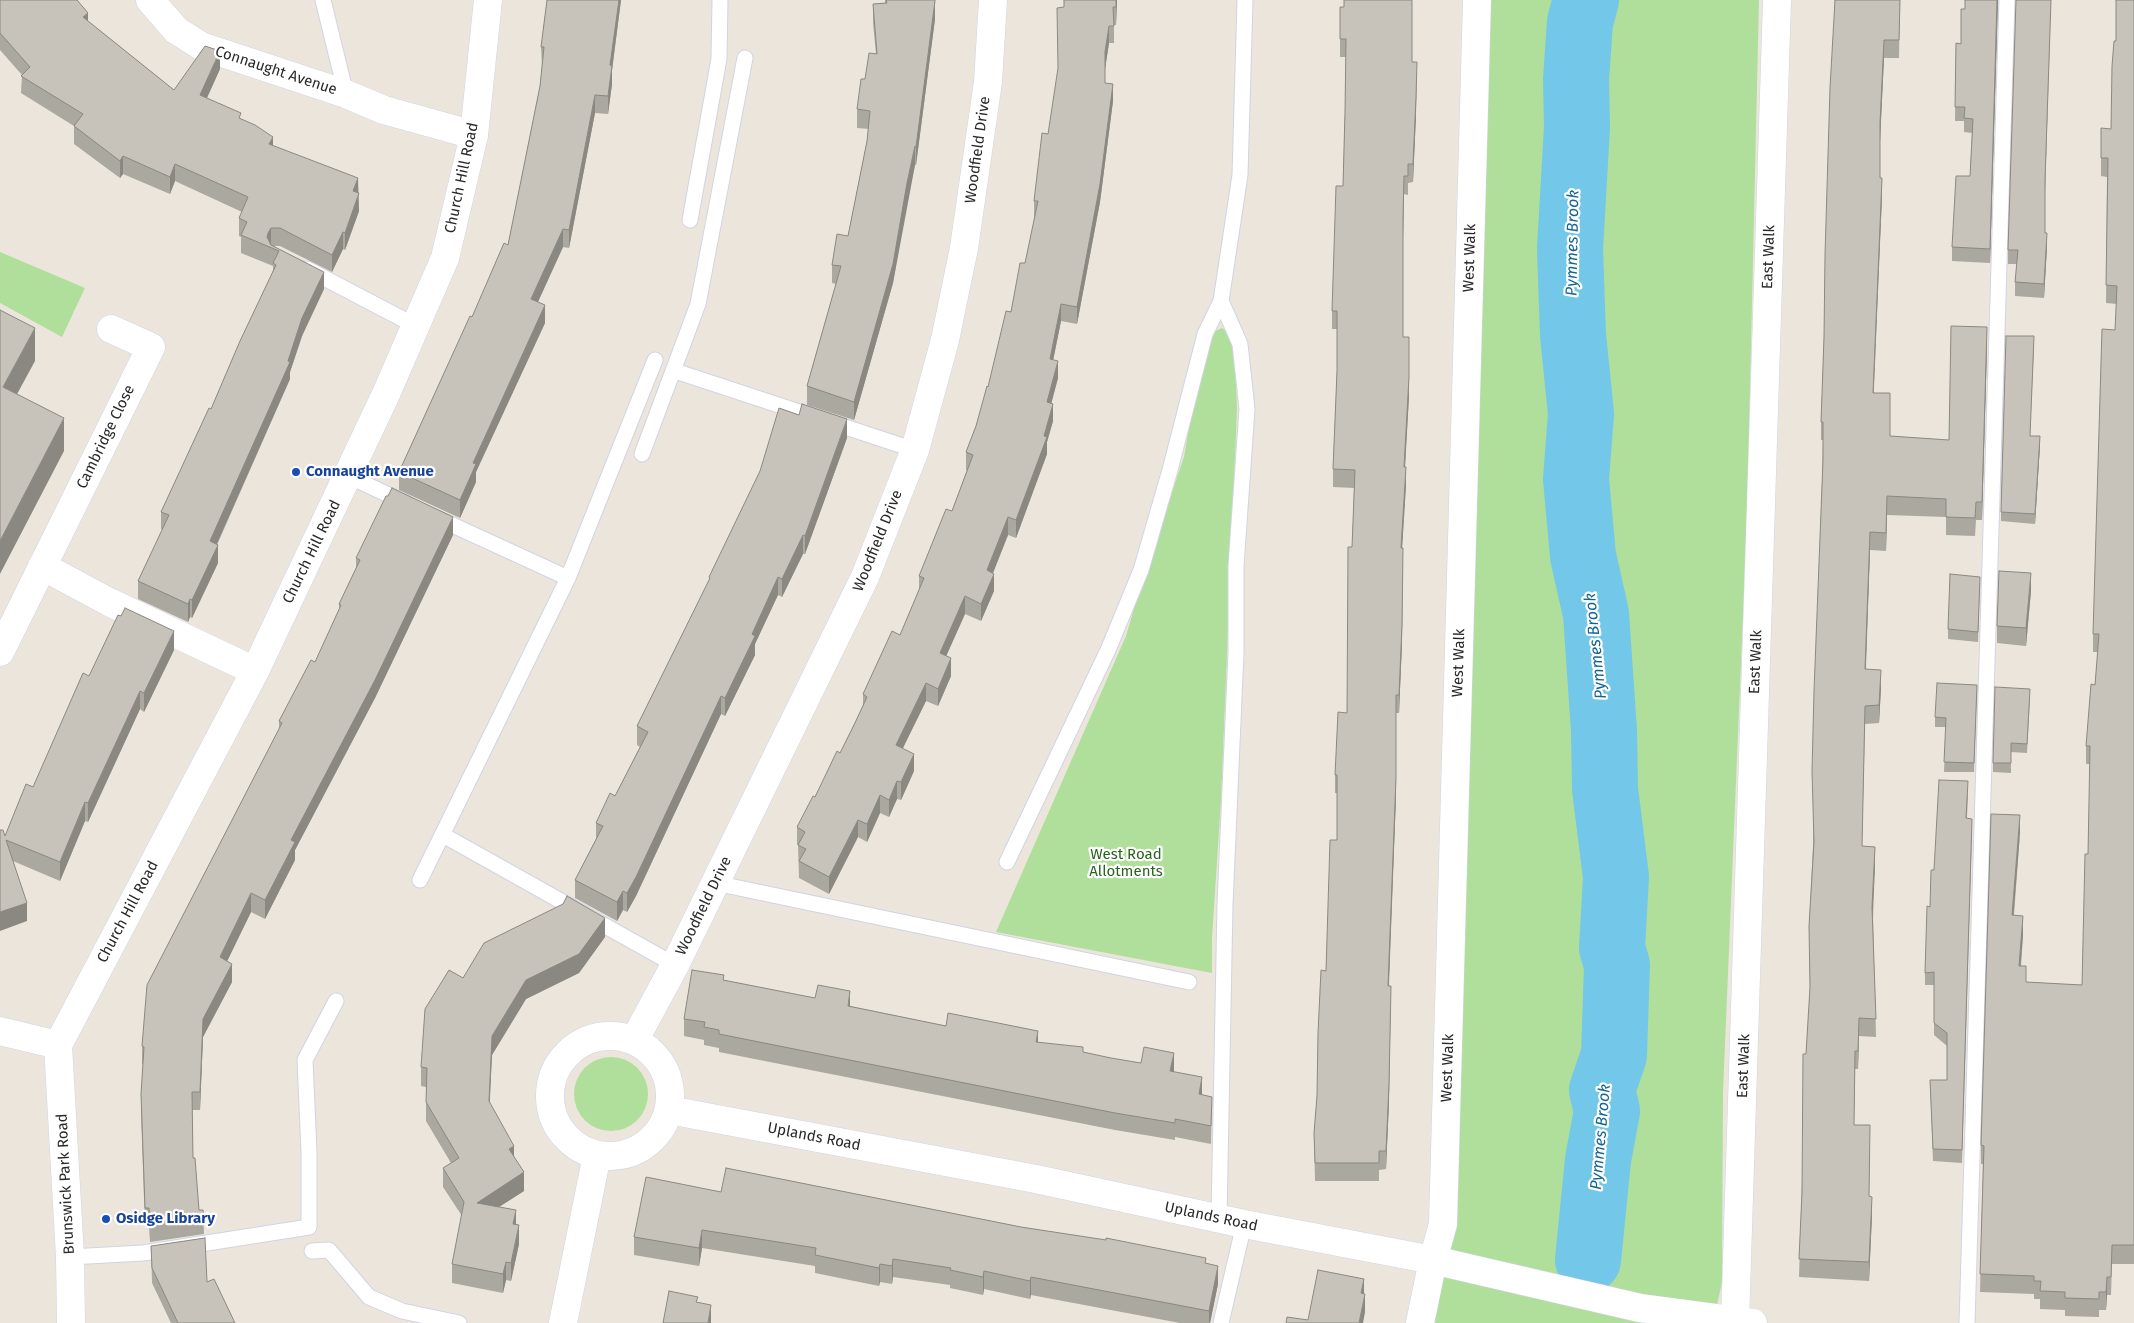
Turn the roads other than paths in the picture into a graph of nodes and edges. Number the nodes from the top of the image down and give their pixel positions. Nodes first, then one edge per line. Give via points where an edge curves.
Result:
1 (150, 0) edge
2 (323, 0) edge
3 (488, 0) edge
4 (720, 0) edge
5 (993, 0) edge
6 (1245, 0) edge
7 (1477, 0) edge
8 (1777, 0) edge
9 (2007, 0) edge
10 (745, 58) dead end
11 (346, 94) junction
12 (474, 135) junction
13 (690, 220) dead end
14 (294, 263) edge
15 (1221, 300) junction
16 (416, 326) junction
17 (111, 329) dead end
18 (655, 360) dead end
19 (675, 371) junction
20 (915, 450) junction
21 (642, 454) dead end
22 (348, 476) junction
23 (42, 566) junction
24 (568, 578) junction
25 (0, 652) edge
26 (255, 671) junction
27 (443, 835) junction
28 (1007, 862) dead end
29 (420, 880) dead end
30 (715, 883) junction
31 (675, 965) junction
32 (1189, 982) dead end
33 (336, 1001) dead end
34 (0, 1031) edge
35 (634, 1041) junction
36 (58, 1045) junction
37 (669, 1110) junction
38 (597, 1155) junction
39 (1231, 1221) junction
40 (312, 1251) dead end
41 (70, 1257) junction
42 (1433, 1260) junction
43 (1742, 1322) edge
44 (71, 1323) edge
45 (459, 1323) edge
46 (563, 1323) edge
47 (1221, 1323) edge
48 (1420, 1323) edge
49 (1967, 1323) edge

1 - 11 street, Connaught Avenue via 176,30 201,46
2 - 11 lane
3 - 12 street, Church Hill Road
4 - 13 lane via 719,59
5 - 20 street, Woodfield Drive via 988,82 964,248 945,340
6 - 15 lane via 1240,175
7 - 42 street, West Walk via 1443,1224
8 - 43 street, East Walk
9 - 49 lane
10 - 19 lane via 698,304
11 - 12 street, Connaught Avenue via 384,110
12 - 16 street, Church Hill Road via 445,258
14 - 16 lane
15 - 28 lane via 1205,334 1141,570 1108,650
15 - 39 lane via 1240,344 1247,409 1236,566 1236,653 1225,904
16 - 22 street, Church Hill Road
17 - 23 street, Cambridge Close via 151,347
18 - 24 lane
19 - 20 lane
19 - 21 lane
20 - 30 street, Woodfield Drive via 866,577
22 - 24 lane
22 - 26 street, Church Hill Road
23 - 25 street, Cambridge Close
23 - 26 street via 108,602
24 - 27 lane
26 - 36 street, Church Hill Road
27 - 29 lane
27 - 31 lane
30 - 31 street, Woodfield Drive
30 - 32 lane
31 - 35 street, Woodfield Drive
33 - 41 lane via 305,1060 309,1227 143,1253
34 - 36 street
35 - 37 street via 648,1049 667,1077
35 - 38 street via 615,1036 595,1037 576,1046 562,1059 553,1077 550,1096 553,1116 564,1134 579,1147
36 - 41 street, Brunswick Park Road
37 - 38 street via 661,1127 634,1151 616,1156
37 - 39 street, Uplands Road via 1036,1179
38 - 46 street
39 - 42 street, Uplands Road
39 - 47 lane
40 - 45 lane via 329,1250 369,1297 402,1311
41 - 44 street, Brunswick Park Road
42 - 43 street, Uplands Road via 1640,1308
42 - 48 street, West Walk

